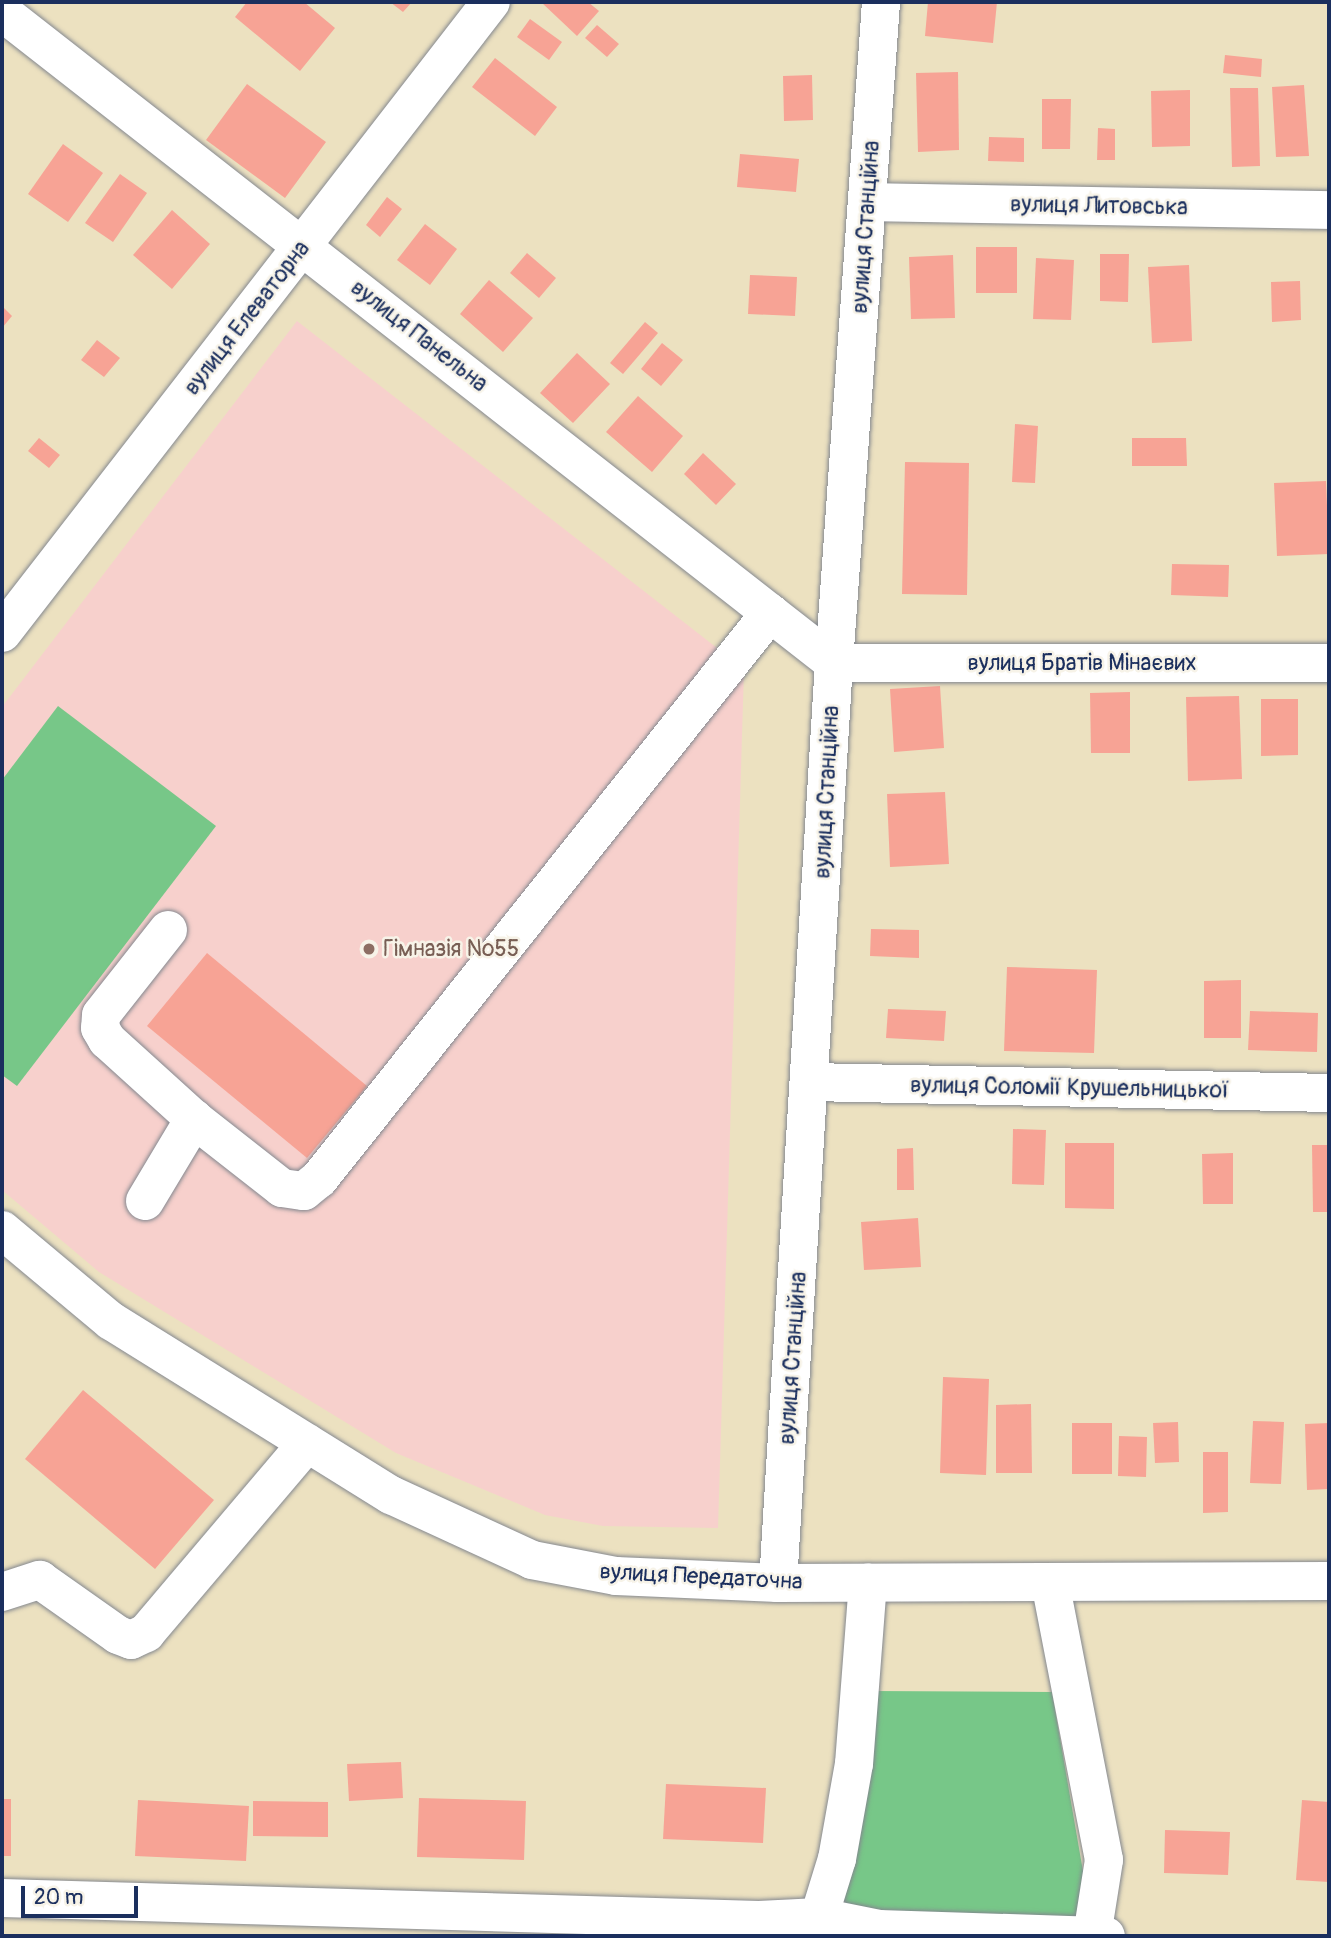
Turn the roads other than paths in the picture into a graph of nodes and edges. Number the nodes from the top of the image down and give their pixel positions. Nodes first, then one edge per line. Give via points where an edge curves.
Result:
1 (491, 2) edge
2 (881, 2) edge
3 (2, 12) edge
4 (868, 202) junction
5 (1329, 210) edge
6 (304, 246) junction
7 (14, 593) edge
8 (771, 613) junction
9 (2, 633) edge
10 (834, 663) junction
11 (1329, 663) edge
12 (168, 930) dead end
13 (810, 1082) junction
14 (1329, 1093) edge
15 (194, 1119) junction
16 (145, 1201) dead end
17 (2, 1230) edge
18 (307, 1443) junction
19 (1329, 1581) edge
20 (1050, 1582) junction
21 (778, 1583) junction
22 (868, 1583) junction
23 (2, 1592) edge
24 (2, 1898) edge
25 (819, 1917) junction
26 (1097, 1936) edge

1 - 6 street, вулиця Елеваторна
2 - 4 street, вулиця Станційна
3 - 6 street, вулиця Панельна
4 - 5 street, вулиця Литовська
4 - 10 street, вулиця Станційна
6 - 7 street, вулиця Елеваторна
6 - 8 street, вулиця Панельна
7 - 9 street, вулиця Елеваторна
8 - 10 street, вулиця Панельна
8 - 15 street via 319,1179 304,1191 282,1188
10 - 11 street, вулиця Братів Мінаєвих
10 - 13 street, вулиця Станційна
12 - 15 street via 101,1014 100,1028
13 - 14 street, вулиця Соломії Крушельницької
13 - 21 street, вулиця Станційна
15 - 16 street
17 - 18 street, вулиця Передаточна via 111,1321
18 - 21 street, вулиця Передаточна via 391,1495 532,1560 616,1576
18 - 23 street via 146,1633 131,1640 118,1635 40,1580
19 - 20 street, вулиця Передаточна
20 - 22 street, вулиця Передаточна
20 - 26 street via 1104,1860
21 - 22 street, вулиця Передаточна
22 - 25 street via 854,1765 837,1859
24 - 25 street via 760,1920
25 - 26 street via 879,1929

